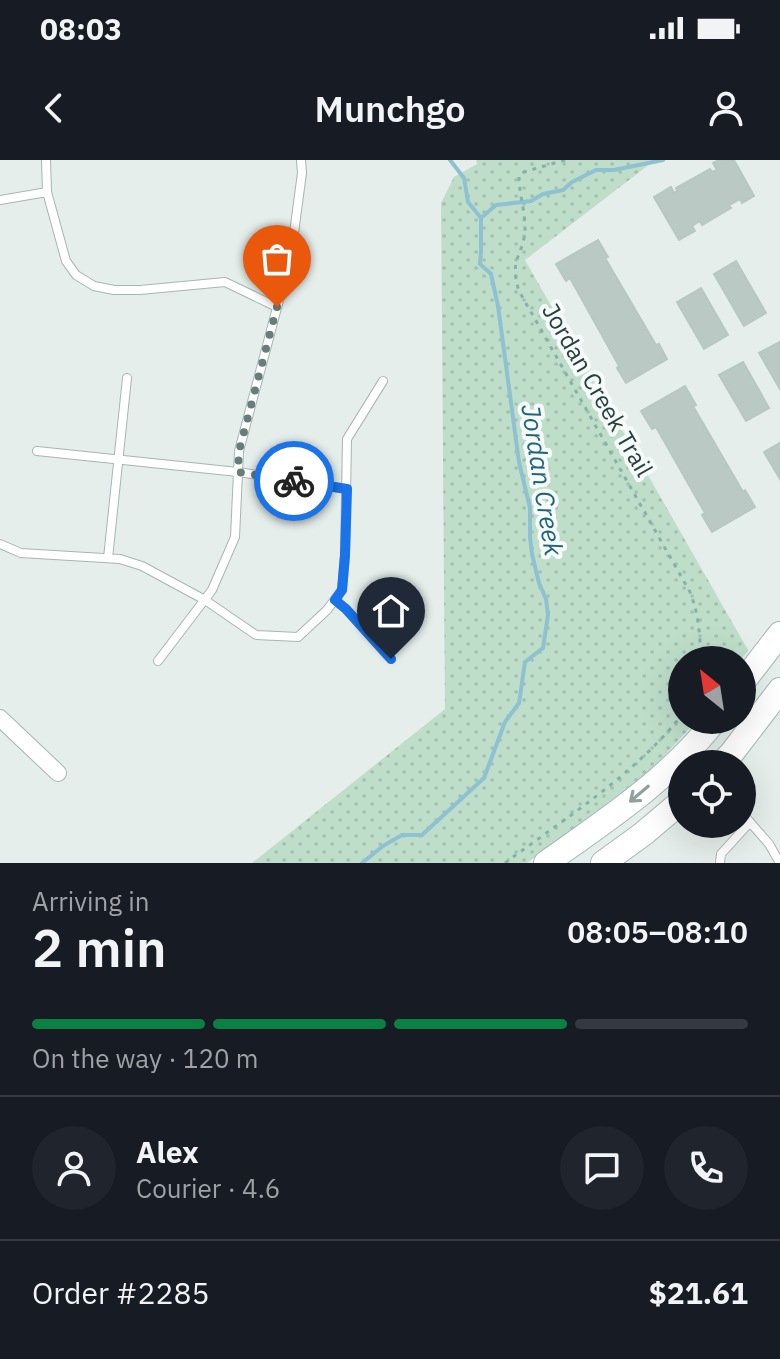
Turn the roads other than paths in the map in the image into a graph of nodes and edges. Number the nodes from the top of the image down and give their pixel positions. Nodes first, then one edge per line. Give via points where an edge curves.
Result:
1 (46, 160) edge
2 (301, 160) edge
3 (47, 192) junction
4 (0, 200) edge
5 (277, 307) junction
6 (127, 378) dead end
7 (383, 381) dead end
8 (37, 451) dead end
9 (118, 460) junction
10 (238, 472) junction
11 (347, 489) junction
12 (0, 544) edge
13 (108, 558) junction
14 (205, 600) junction
15 (335, 600) junction
16 (780, 634) edge
17 (391, 659) dead end
18 (158, 661) dead end
19 (756, 665) edge
20 (780, 690) edge
21 (0, 718) edge
22 (704, 734) edge
23 (734, 750) edge
24 (58, 773) dead end
25 (668, 813) edge
26 (756, 829) edge
27 (736, 838) edge
28 (546, 863) edge
29 (603, 863) edge
30 (720, 863) edge
31 (780, 863) edge

1 - 3 lane
2 - 5 lane via 291,255
3 - 4 lane
3 - 5 lane via 66,261 94,286 140,290 225,282
5 - 10 lane
6 - 9 lane
7 - 11 lane via 347,439
8 - 9 lane
9 - 10 lane
9 - 13 lane
10 - 11 lane
10 - 14 lane via 235,537
11 - 15 lane via 342,590
12 - 13 lane via 21,553
13 - 14 lane via 142,566
14 - 15 lane via 256,635 298,637
14 - 18 lane
15 - 17 lane
16 - 19 main road
20 - 23 main road
21 - 24 street
22 -> 28 main road via 615,814
25 - 29 main road
26 - 31 lane
27 - 30 lane

